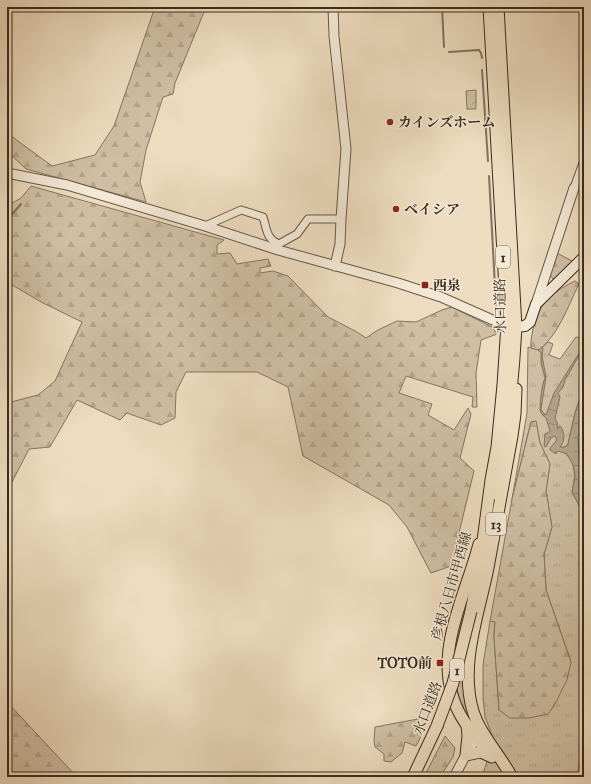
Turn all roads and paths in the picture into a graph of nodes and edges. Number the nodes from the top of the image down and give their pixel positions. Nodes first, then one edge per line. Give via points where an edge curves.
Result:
1 (333, 7) edge
2 (489, 7) edge
3 (498, 7) edge
4 (584, 160) edge
5 (7, 174) edge
6 (574, 188) joint
7 (340, 220) junction
8 (205, 226) junction
9 (278, 247) junction
10 (584, 257) edge
11 (335, 266) junction
12 (536, 304) junction
13 (511, 325) junction
14 (514, 361) junction
15 (488, 507) junction
16 (482, 554) junction
17 (474, 716) junction
18 (467, 725) junction
19 (477, 739) junction
20 (490, 751) junction
21 (466, 755) junction
22 (511, 775) edge
23 (413, 777) edge
24 (454, 777) edge

1 - 7 street via 346,149
2 - 13 main road, 水口道路 / 1
3 - 13 main road, 水口道路 / 1
4 - 6 street
5 - 8 street via 67,185
6 - 12 street
7 - 9 street via 308,219 297,234
7 - 11 street via 340,244
8 - 9 street
8 - 9 street via 241,210 263,217 269,237
9 - 11 street
10 - 12 main road
11 - 13 street via 423,290 495,321
12 - 13 main road via 530,322 524,326
13 - 14 main road, 水口道路 / 1
13 - 15 main road, 水口道路 / 1
14 - 16 main road, 水口道路 / 1 via 501,468 486,548
14 - 17 main road, 彦根八日市甲西線 / 13 via 515,414 512,436 468,668 469,698
15 - 16 main road, 水口道路 / 1
15 - 18 main road, 彦根八日市甲西線 / 13 via 448,652 448,675 454,701
16 - 23 main road, 水口道路 / 1, bridge via 453,683 438,726
17 - 19 main road, 13
17 - 20 main road, 彦根八日市甲西線 / 13
18 - 19 main road, 彦根八日市甲西線 / 13
18 - 21 main road
19 - 20 main road, 彦根八日市甲西線 / 13
19 - 21 street
20 - 21 main road
20 - 22 main road, 彦根八日市甲西線 / 13
20 - 22 main road, 彦根八日市甲西線 / 13 via 503,761
21 - 24 street

